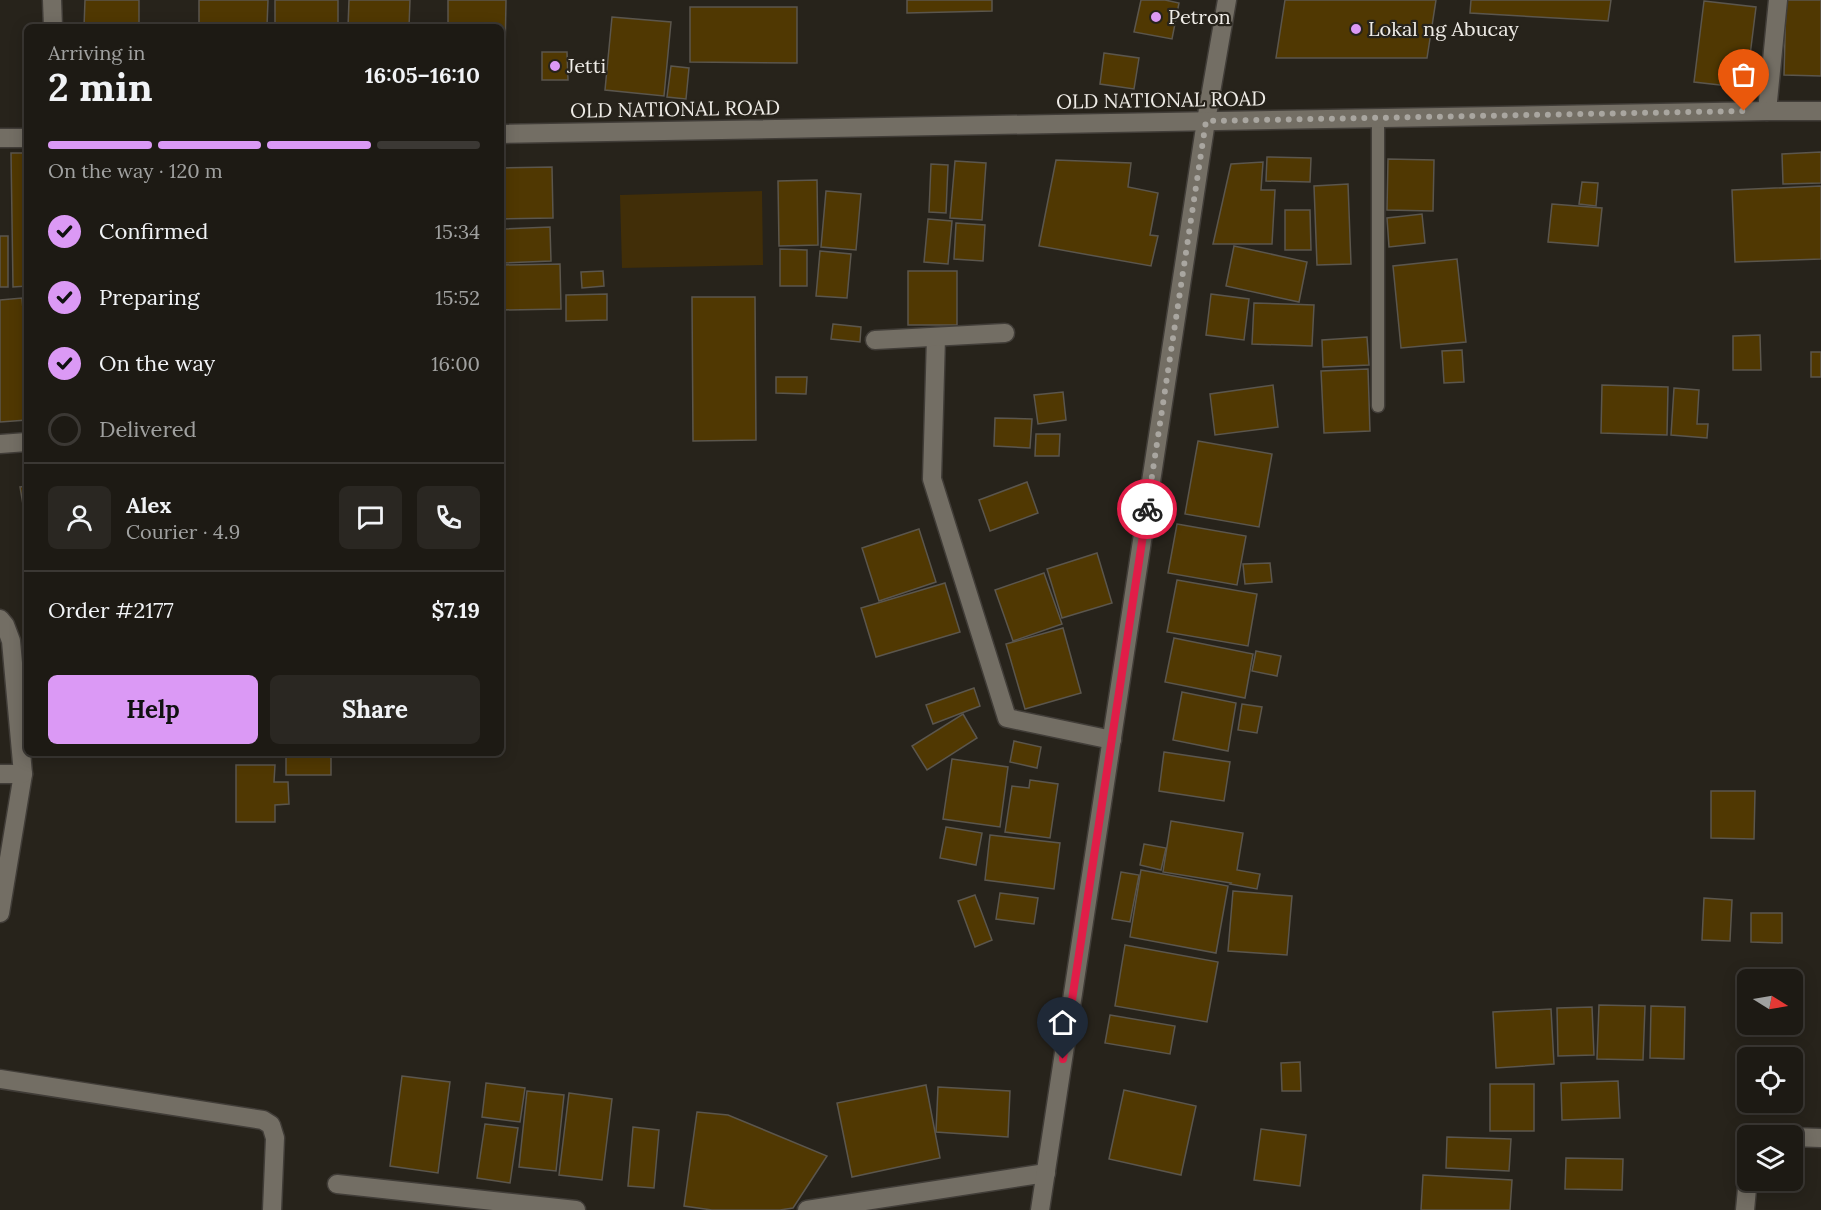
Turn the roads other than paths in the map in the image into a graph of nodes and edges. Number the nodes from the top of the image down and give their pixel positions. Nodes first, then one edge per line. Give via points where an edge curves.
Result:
1 (52, 0) edge
2 (1227, 0) edge
3 (1778, 0) edge
4 (53, 24) edge
5 (1767, 111) junction
6 (1821, 111) edge
7 (1378, 118) junction
8 (1206, 121) junction
9 (504, 134) edge
10 (0, 138) edge
11 (24, 138) edge
12 (1005, 333) dead end
13 (936, 337) junction
14 (875, 340) dead end
15 (1378, 406) dead end
16 (24, 442) edge
17 (0, 444) edge
18 (0, 620) edge
19 (1112, 740) junction
20 (0, 774) edge
21 (23, 774) junction
22 (0, 913) edge
23 (0, 1079) edge
24 (1803, 1137) edge
25 (1821, 1138) edge
26 (1046, 1173) junction
27 (338, 1184) dead end
28 (1747, 1191) edge
29 (272, 1210) edge
30 (576, 1210) edge
31 (807, 1210) edge
32 (1040, 1210) edge
33 (1745, 1210) edge

1 - 4 street
2 - 8 street
3 - 5 street
5 - 6 street, OLD NATIONAL ROAD
5 - 7 street, OLD NATIONAL ROAD
7 - 8 street, OLD NATIONAL ROAD
7 - 15 lane
8 - 9 street, OLD NATIONAL ROAD
8 - 19 street
10 - 11 street
12 - 13 street
13 - 14 street
13 - 19 street via 932,479 1007,718
16 - 17 street
18 - 21 street via 11,641
19 - 26 street
20 - 21 street
21 - 22 street
23 - 29 street via 263,1120 272,1125 275,1138
24 - 25 street
26 - 31 street
26 - 32 street
27 - 30 street
28 - 33 street

